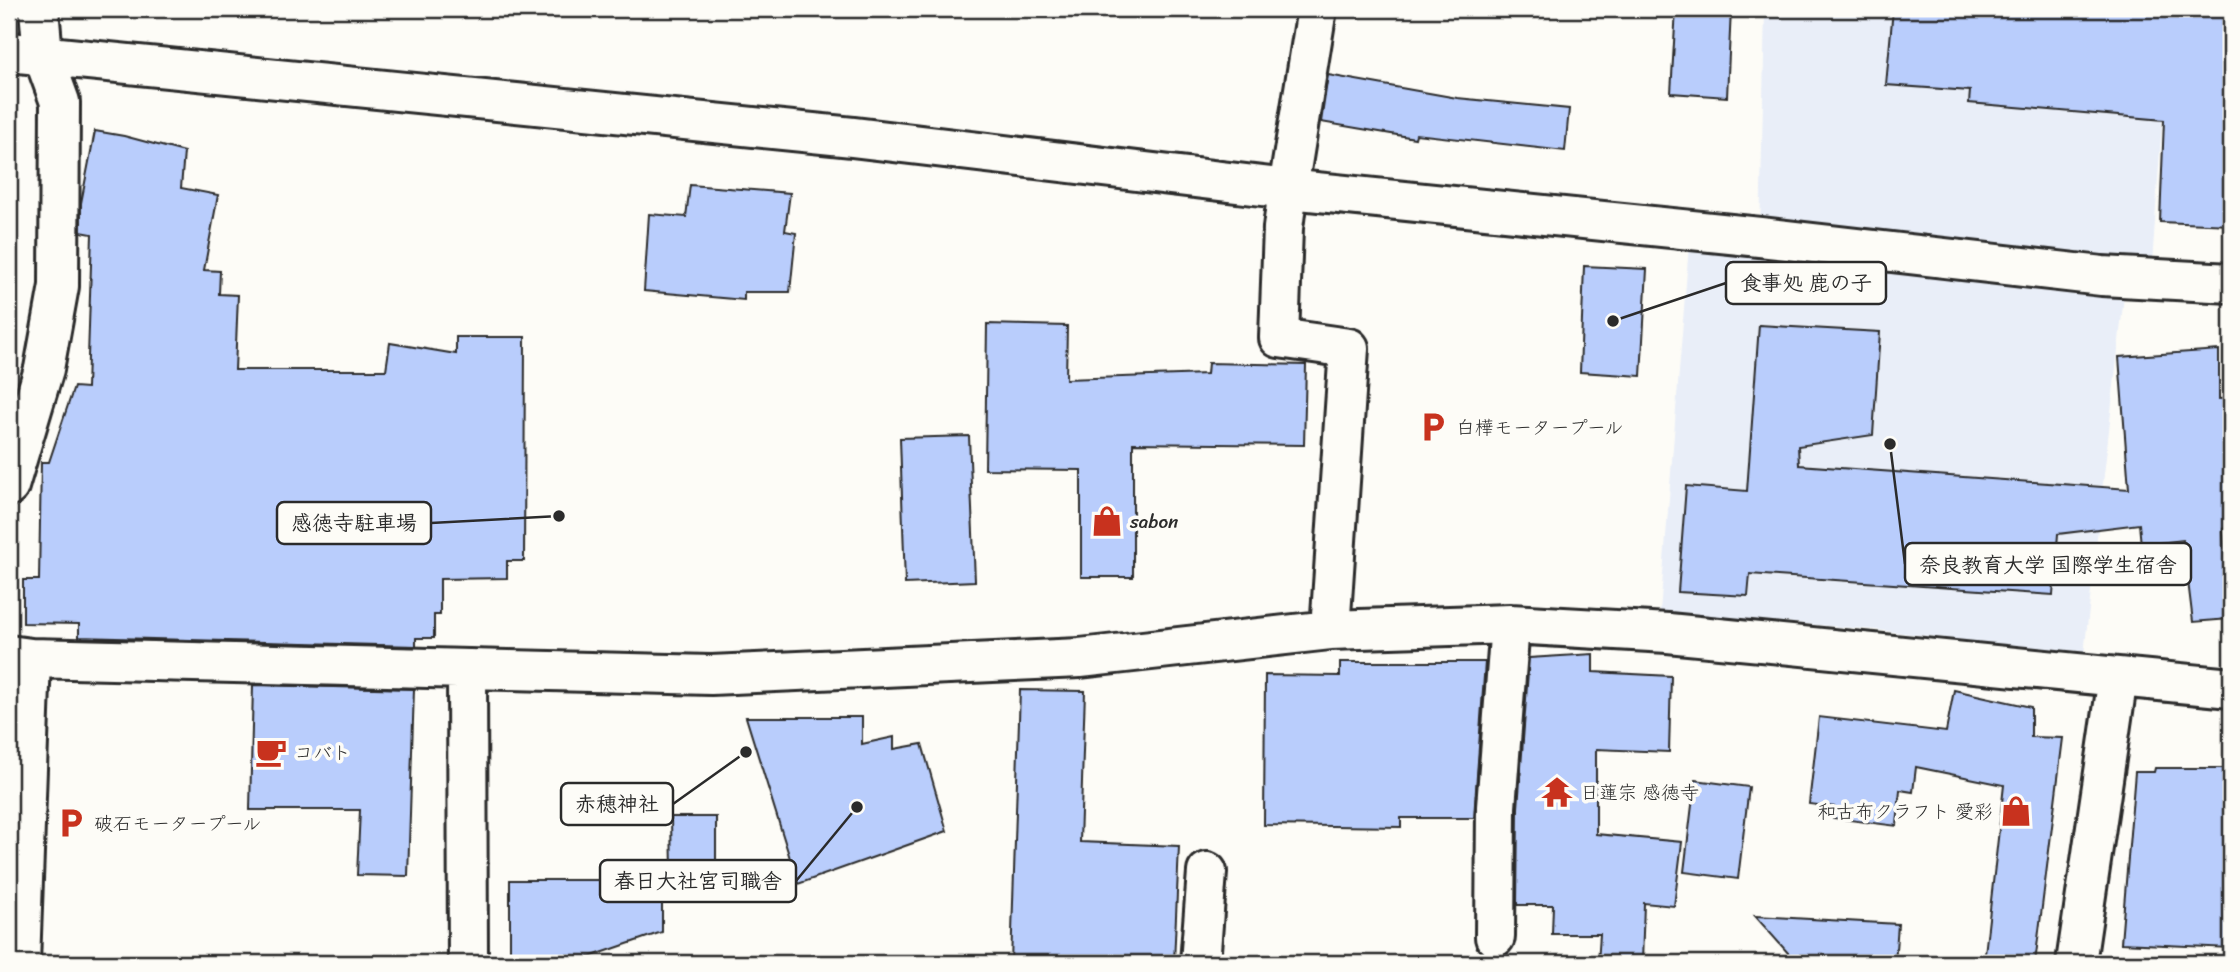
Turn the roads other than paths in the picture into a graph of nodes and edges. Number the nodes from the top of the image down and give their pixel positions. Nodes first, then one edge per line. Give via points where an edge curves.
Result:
1 (39, 9) edge
2 (1317, 9) edge
3 (26, 53) edge
4 (1288, 189) junction
5 (2231, 283) edge
6 (9, 486) edge
7 (1510, 624) junction
8 (1330, 630) junction
9 (20, 656) edge
10 (467, 669) junction
11 (2118, 677) junction
12 (2231, 688) edge
13 (1207, 872) dead end
14 (1494, 937) dead end
15 (20, 963) edge
16 (468, 963) edge
17 (1200, 963) edge
18 (2076, 963) edge

1 - 3 street
2 - 4 street
3 - 4 street via 853,137
3 - 6 street via 60,102 59,286 44,369
4 - 5 street via 2102,276
4 - 8 street via 1279,338 1349,348
7 - 8 street
7 - 11 street via 1668,633
7 - 14 street via 1496,807
8 - 10 street via 1080,658 711,675
9 - 10 street
9 - 15 street
10 - 16 street
11 - 12 street
11 - 18 street
13 - 17 street

